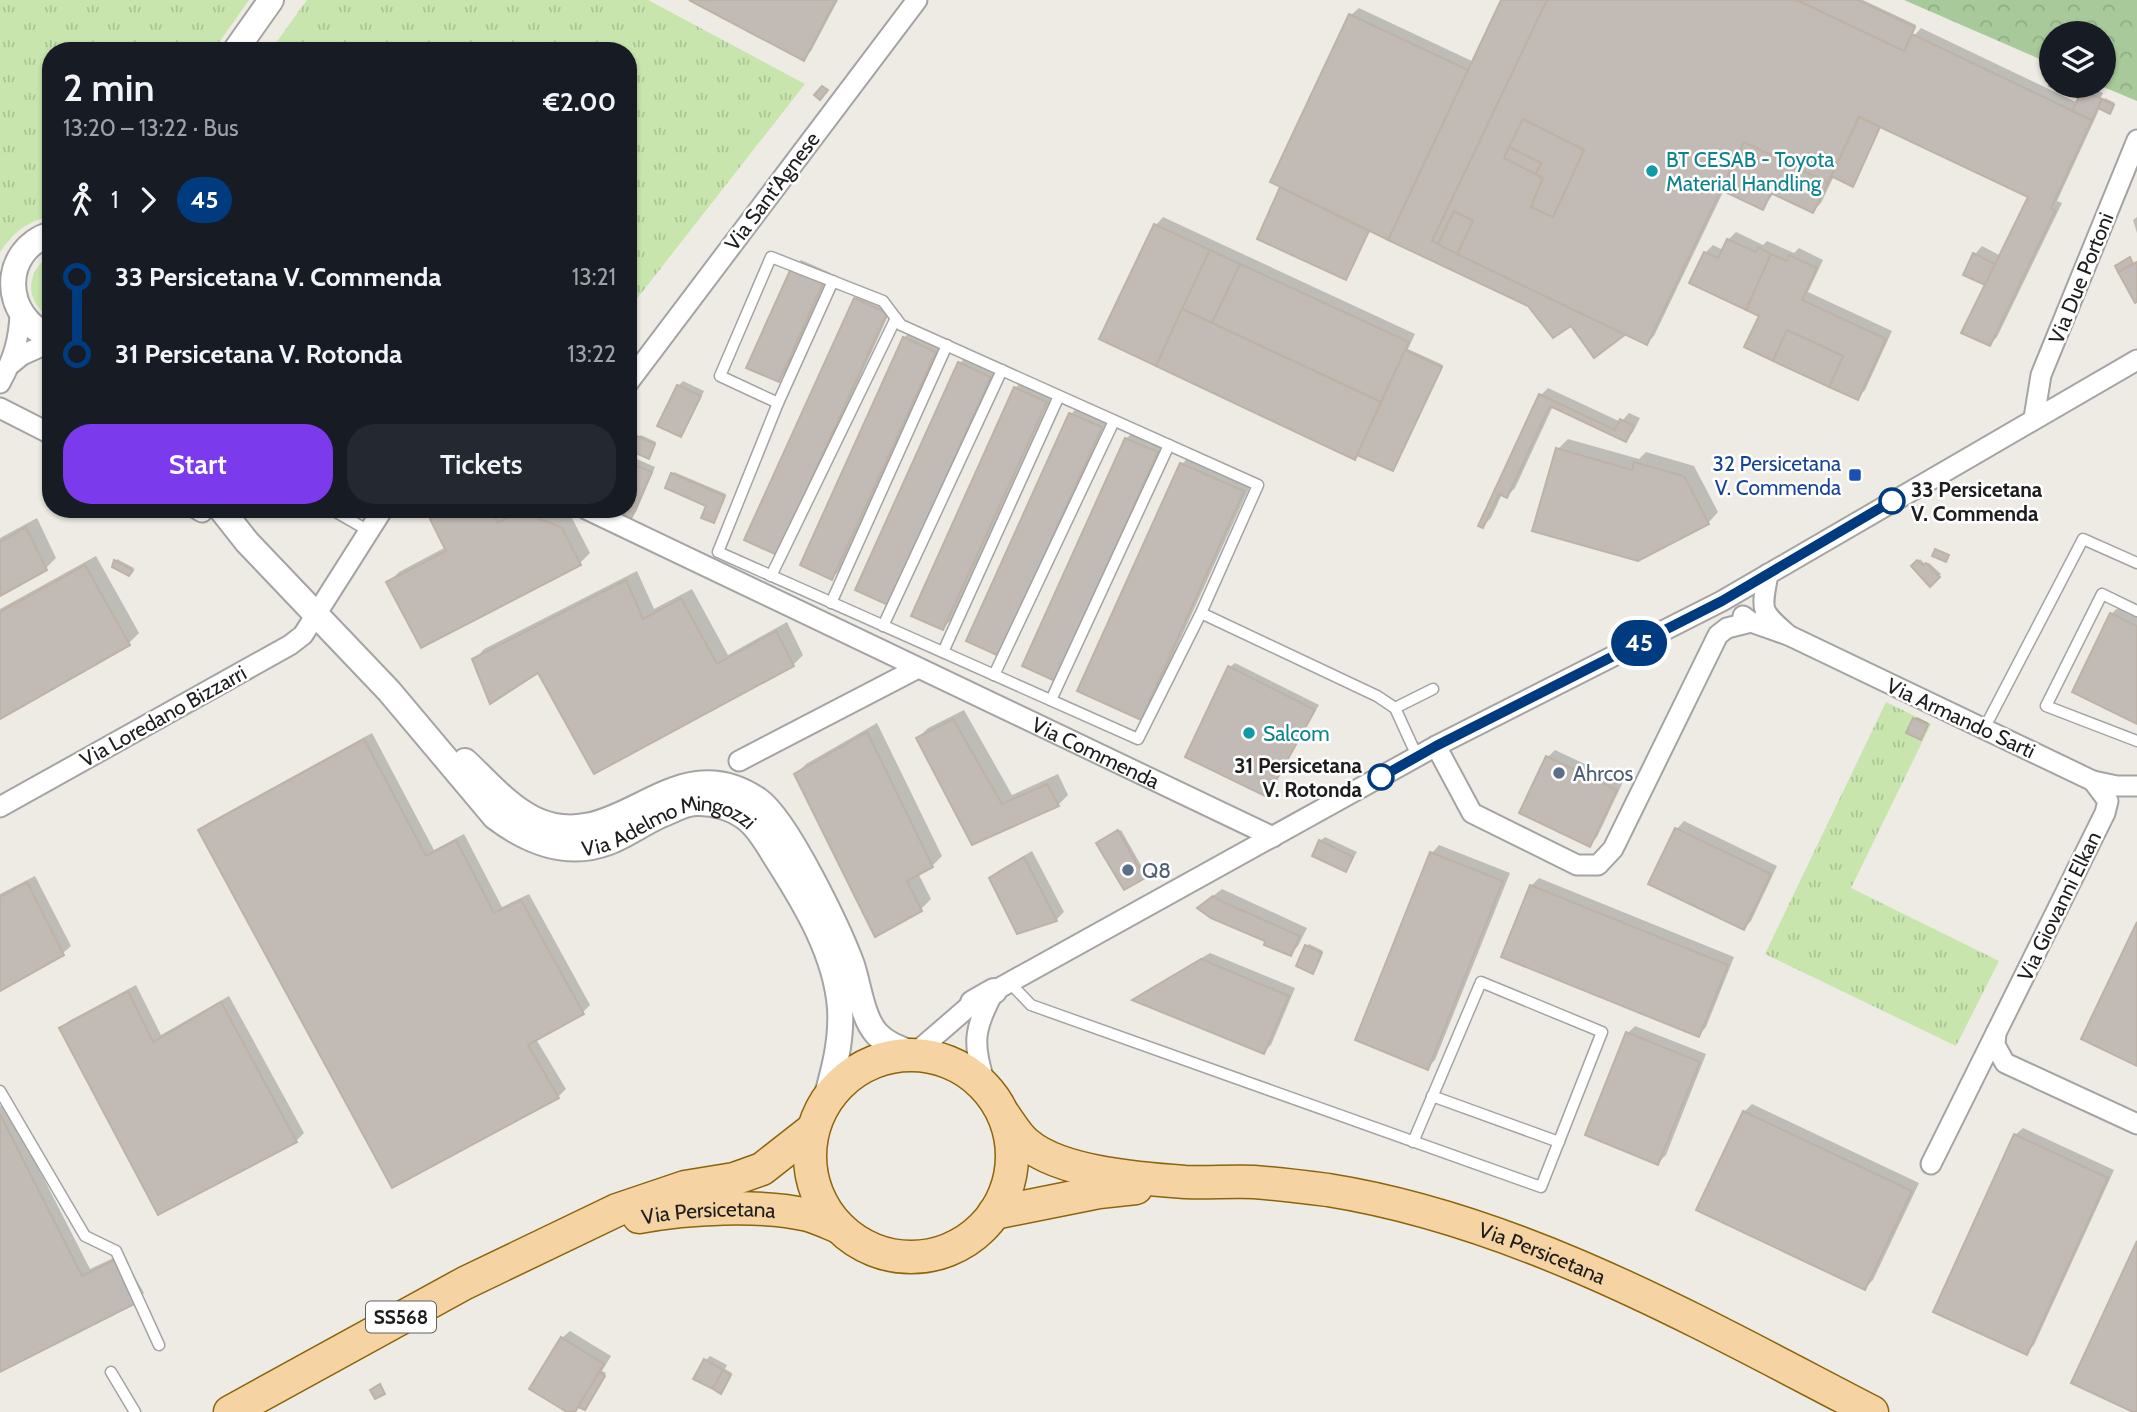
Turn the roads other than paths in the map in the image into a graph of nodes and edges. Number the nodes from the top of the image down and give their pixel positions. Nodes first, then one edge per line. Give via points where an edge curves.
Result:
1 (271, 0) edge
2 (917, 0) edge
3 (241, 42) edge
4 (2137, 140) edge
5 (42, 238) edge
6 (833, 281) junction
7 (20, 314) junction
8 (896, 318) junction
9 (42, 334) edge
10 (42, 344) edge
11 (947, 345) junction
12 (2137, 360) edge
13 (11, 364) junction
14 (1002, 370) junction
15 (637, 371) edge
16 (0, 383) edge
17 (1059, 396) junction
18 (778, 402) junction
19 (0, 408) edge
20 (2034, 418) junction
21 (1114, 421) junction
22 (42, 429) edge
23 (1169, 445) junction
24 (217, 518) edge
25 (346, 518) edge
26 (377, 518) edge
27 (605, 518) edge
28 (369, 531) junction
29 (2137, 563) edge
30 (1768, 574) junction
31 (771, 576) junction
32 (1722, 601) junction
33 (831, 603) junction
34 (2137, 611) edge
35 (1201, 613) junction
36 (316, 614) junction
37 (1751, 622) junction
38 (883, 626) junction
39 (1788, 635) junction
40 (943, 652) junction
41 (918, 668) junction
42 (994, 675) junction
43 (1433, 688) dead end
44 (389, 691) junction
45 (1051, 700) junction
46 (1395, 708) junction
47 (1984, 729) junction
48 (2137, 741) edge
49 (1436, 746) junction
50 (1418, 756) junction
51 (739, 761) dead end
52 (2093, 781) junction
53 (2137, 786) edge
54 (0, 807) edge
55 (1273, 837) junction
56 (992, 992) junction
57 (1996, 1033) junction
58 (914, 1054) junction
59 (2005, 1063) junction
60 (986, 1088) junction
61 (0, 1091) edge
62 (1432, 1096) junction
63 (1959, 1108) junction
64 (819, 1115) junction
65 (1004, 1115) junction
66 (2137, 1124) edge
67 (1413, 1142) junction
68 (1559, 1142) junction
69 (1931, 1164) dead end
70 (1186, 1182) junction
71 (995, 1213) junction
72 (839, 1227) junction
73 (576, 1230) junction
74 (159, 1345) dead end
75 (111, 1372) dead end
76 (135, 1412) edge
77 (230, 1412) edge
78 (1871, 1412) edge

1 - 3 street
2 - 15 street, Via Sant'Agnese
4 - 20 street, Via Due Portoni via 2041,375
5 - 7 street via 33,243 14,269 12,285
6 - 8 lane via 883,300
6 - 18 lane
6 - 18 lane via 771,257 720,376
7 - 9 street
7 - 13 street
8 - 11 lane via 901,325
8 - 31 lane
10 - 13 street
11 - 14 lane
11 - 33 lane
12 - 20 street
13 - 16 street
14 - 17 lane
14 - 38 lane
17 - 21 lane
17 - 40 lane
18 - 31 lane via 718,552
19 - 22 street
20 - 30 street
21 - 23 lane
21 - 42 lane
23 - 35 lane via 1258,485
23 - 45 lane
24 - 36 street via 247,542
25 - 28 lane
26 - 28 street
27 - 41 street, Via Commenda
28 - 36 street
29 - 47 lane via 2083,539
30 - 32 street
30 - 39 street, Via Armando Sarti via 1763,600 1766,615
31 - 33 lane
32 - 37 street, Via Armando Sarti
32 - 49 street
33 - 38 lane
34 - 48 lane via 2102,594 2046,706
35 - 45 lane via 1138,739
35 - 46 lane
36 - 44 street, Via Adelmo Mingozzi
36 - 54 street, Via Loredano Bizzarri via 303,635 290,645
37 - 39 street, Via Armando Sarti
37 - 49 street via 1718,635 1612,849 1598,865 1577,865 1472,813
38 - 40 lane
39 - 47 street, Via Armando Sarti
40 - 42 lane
41 - 51 street
41 - 55 street, Via Commenda
42 - 45 lane
43 - 46 lane
44 - 58 street, Via Adelmo Mingozzi via 516,809 553,825 594,826 685,785 724,785 761,802 797,853 845,947 876,1033 889,1045
44 - 64 street, Via Adelmo Mingozzi via 495,817 535,842 561,848 595,846 697,803 724,807 747,819 791,882 820,936 836,980 839,1053
46 - 50 lane
47 - 52 street, Via Armando Sarti
49 - 50 street
50 - 55 street
52 - 53 street, Via Armando Sarti
52 - 57 street, Via Giovanni Elkan via 2108,802 2105,813
55 - 56 street
56 - 58 street
56 - 60 street via 975,1051
56 - 67 lane
57 - 59 street via 1995,1045
57 - 63 street, Via Giovanni Elkan
58 - 60 main road via 953,1063
58 - 64 main road via 863,1066 841,1082
59 - 63 street, Via Giovanni Elkan via 1993,1065
59 - 66 street
60 - 65 main road
61 - 74 lane via 85,1236 116,1251
62 - 67 lane
62 - 68 lane
62 - 68 lane via 1481,982 1602,1032
63 - 69 street, Via Giovanni Elkan
64 - 72 main road via 810,1149 811,1171 825,1210
64 - 73 main road, Via Persicetana / SS568 via 762,1169 734,1180 655,1196
65 - 70 main road, Via Persicetana via 1027,1144 1049,1158 1099,1172
65 - 71 main road via 1012,1165
67 - 68 lane via 1541,1187
70 - 71 main road, Via Persicetana via 1099,1192
70 - 78 main road, Via Persicetana via 1253,1182 1328,1190 1491,1233 1677,1311
71 - 72 main road via 958,1245 920,1256 880,1252
72 - 73 main road, Via Persicetana / SS568 via 808,1215 730,1209 664,1213
73 - 77 main road, Via Persicetana / SS568 via 465,1283
75 - 76 lane

